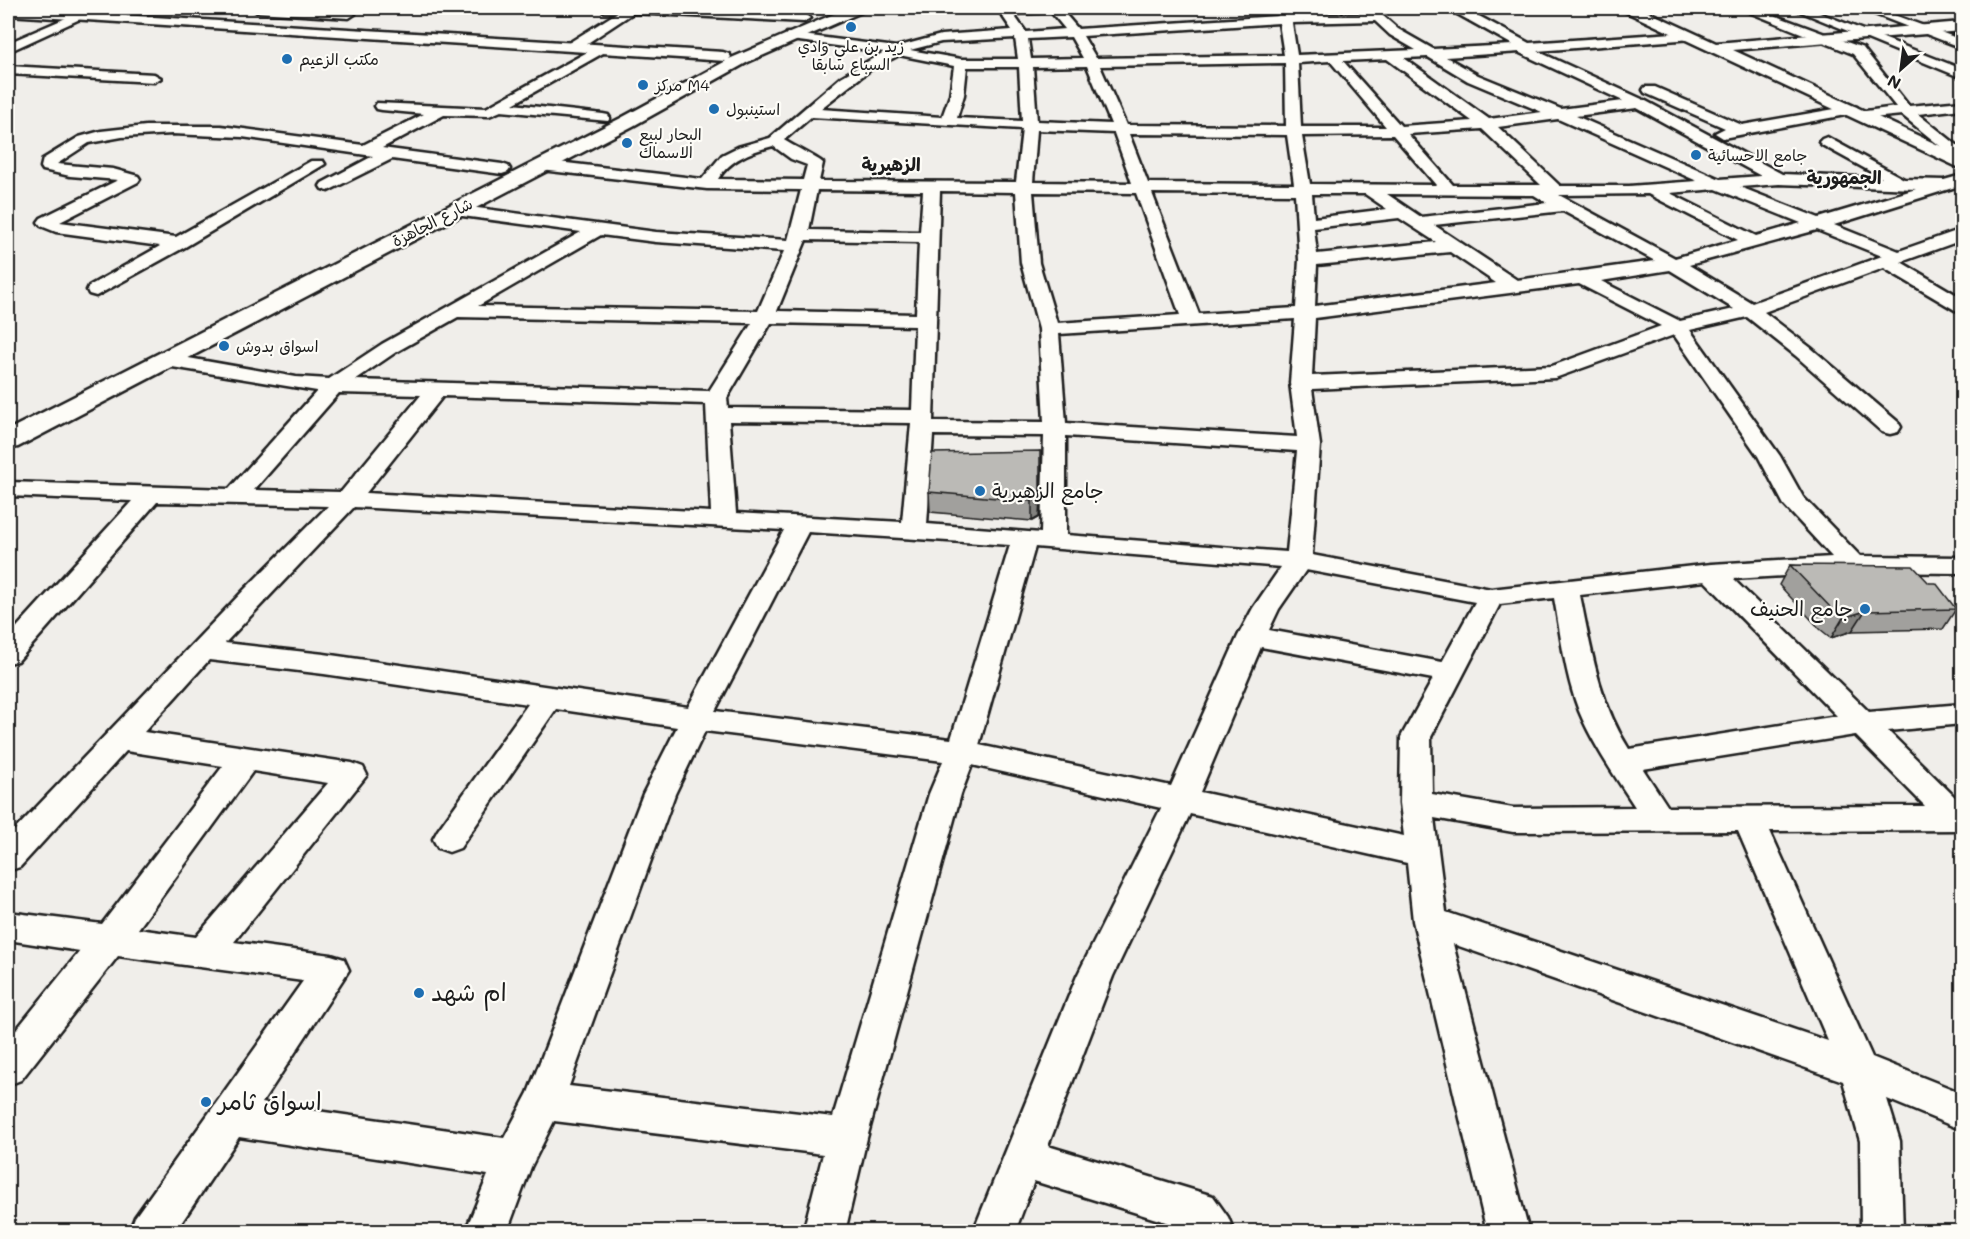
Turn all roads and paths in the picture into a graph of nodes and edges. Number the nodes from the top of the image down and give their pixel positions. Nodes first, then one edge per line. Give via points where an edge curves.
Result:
1 (98, 8) edge
2 (257, 8) edge
3 (362, 8) edge
4 (605, 8) edge
5 (780, 8) edge
6 (859, 8) edge
7 (1052, 8) edge
8 (1456, 8) edge
9 (1629, 8) edge
10 (1745, 8) edge
11 (1798, 8) edge
12 (1865, 8) edge
13 (631, 9) junction
14 (1004, 9) edge
15 (8, 11) edge
16 (1373, 12) edge
17 (817, 13) edge
18 (1283, 13) edge
19 (349, 14) junction
20 (77, 16) junction
21 (1962, 26) edge
22 (312, 30) junction
23 (1927, 30) junction
24 (1075, 33) junction
25 (1022, 35) junction
26 (1868, 35) junction
27 (791, 36) junction
28 (1689, 36) junction
29 (1825, 39) junction
30 (1962, 44) edge
31 (572, 47) junction
32 (1550, 47) junction
33 (8, 48) edge
34 (1525, 48) junction
35 (1713, 48) junction
36 (600, 49) junction
37 (898, 50) junction
38 (1430, 53) junction
39 (1389, 54) junction
40 (1332, 56) junction
41 (723, 57) junction
42 (1291, 59) junction
43 (1582, 60) dead end
44 (961, 63) junction
45 (1092, 63) junction
46 (8, 70) edge
47 (1023, 74) junction
48 (1962, 74) edge
49 (154, 78) dead end
50 (1635, 84) dead end
51 (1639, 103) junction
52 (1962, 105) edge
53 (382, 106) dead end
54 (500, 106) junction
55 (441, 111) junction
56 (1906, 111) junction
57 (807, 112) junction
58 (1857, 113) junction
59 (1562, 115) junction
60 (603, 118) junction
61 (627, 122) junction
62 (948, 122) junction
63 (1486, 124) junction
64 (1030, 125) junction
65 (1120, 129) junction
66 (1741, 130) junction
67 (1294, 131) junction
68 (1400, 132) junction
69 (1704, 136) junction
70 (775, 141) junction
71 (1827, 142) dead end
72 (368, 149) junction
73 (391, 153) junction
74 (1962, 156) edge
75 (1962, 163) edge
76 (317, 164) dead end
77 (541, 165) junction
78 (502, 169) junction
79 (1779, 179) junction
80 (1962, 180) edge
81 (1902, 183) junction
82 (706, 184) junction
83 (1718, 184) junction
84 (1944, 185) junction
85 (328, 186) dead end
86 (810, 186) junction
87 (932, 187) junction
88 (1024, 188) junction
89 (1142, 189) junction
90 (1303, 189) junction
91 (1449, 190) junction
92 (1652, 190) junction
93 (1371, 191) junction
94 (1560, 198) junction
95 (455, 210) junction
96 (1403, 212) junction
97 (1418, 222) junction
98 (1306, 224) junction
99 (1818, 224) junction
100 (597, 230) junction
101 (1962, 234) edge
102 (928, 237) junction
103 (796, 240) junction
104 (1753, 241) junction
105 (179, 243) junction
106 (1454, 246) junction
107 (1891, 259) junction
108 (1308, 260) junction
109 (1672, 264) junction
110 (1582, 278) junction
111 (1513, 286) junction
112 (96, 291) dead end
113 (1962, 306) edge
114 (1749, 310) junction
115 (454, 311) junction
116 (1304, 313) junction
117 (765, 317) junction
118 (926, 320) junction
119 (1192, 321) junction
120 (1678, 327) junction
121 (184, 328) dead end
122 (1049, 329) junction
123 (166, 360) junction
124 (1301, 383) junction
125 (333, 386) junction
126 (436, 390) junction
127 (717, 406) junction
128 (921, 422) junction
129 (1890, 427) dead end
130 (1055, 429) junction
131 (8, 441) edge
132 (1309, 445) junction
133 (8, 489) edge
134 (151, 495) junction
135 (237, 495) junction
136 (348, 498) junction
137 (724, 519) junction
138 (800, 524) junction
139 (914, 530) junction
140 (1039, 539) junction
141 (1299, 561) junction
142 (1853, 564) junction
143 (1962, 564) edge
144 (1711, 572) junction
145 (1565, 588) junction
146 (1491, 597) junction
147 (1252, 636) junction
148 (202, 650) junction
149 (8, 654) edge
150 (1450, 673) junction
151 (549, 697) junction
152 (1962, 714) edge
153 (696, 718) junction
154 (1861, 723) junction
155 (119, 739) junction
156 (962, 752) junction
157 (246, 758) junction
158 (1622, 761) junction
159 (1181, 800) junction
160 (1416, 803) junction
161 (1960, 818) edge
162 (1659, 819) junction
163 (1749, 820) junction
164 (449, 839) dead end
165 (1421, 853) junction
166 (8, 858) edge
167 (1430, 921) junction
168 (8, 926) edge
169 (110, 940) junction
170 (204, 952) junction
171 (8, 1068) edge
172 (1859, 1069) junction
173 (544, 1101) junction
174 (1962, 1111) edge
175 (229, 1117) junction
176 (847, 1138) junction
177 (1023, 1158) junction
178 (514, 1160) junction
179 (150, 1232) edge
180 (486, 1232) edge
181 (824, 1232) edge
182 (994, 1232) edge
183 (1213, 1232) edge
184 (1508, 1232) edge
185 (1882, 1232) edge

1 - 20 street
2 - 19 street
3 - 19 street
4 - 13 street
5 - 17 street
6 - 27 street, شارع الجاهزة
7 - 14 street
7 - 24 street
8 - 34 street
9 - 28 street
10 - 29 street
11 - 26 street
12 - 23 street
13 - 17 street
13 - 31 street
14 - 25 street
15 - 20 street
16 - 18 street
16 - 38 street via 1394,32
17 - 41 street, شارع الجاهزة
18 - 24 street via 1132,24
18 - 42 street
19 - 22 street
20 - 22 street
20 - 33 street
21 - 23 street
22 - 31 street
23 - 26 street
23 - 30 street
24 - 25 street
24 - 45 street
25 - 37 street via 939,39
25 - 47 street
26 - 29 street
26 - 48 street
27 - 37 street
27 - 61 street, شارع الجاهزة
28 - 32 street
28 - 35 street
29 - 35 street
29 - 56 street via 1858,51
31 - 36 street
32 - 34 street
32 - 43 street
34 - 38 street
34 - 51 street
35 - 58 street
36 - 41 street
36 - 54 street
37 - 44 street
37 - 57 street via 860,72
38 - 39 street
38 - 59 street via 1473,78
39 - 40 street
39 - 63 street
40 - 42 street
40 - 68 street
41 - 60 street, شارع الجاهزة
42 - 45 street
42 - 67 street
44 - 47 street
44 - 62 street via 965,80
45 - 47 street
45 - 65 street
46 - 49 street
47 - 64 street
50 - 66 street
51 - 59 street
51 - 69 street
52 - 56 street
53 - 55 street
54 - 55 street via 489,112
54 - 60 street
55 - 72 street
56 - 58 street
56 - 74 street
57 - 62 street
57 - 70 street
58 - 66 street
58 - 75 street
59 - 63 street
59 - 83 street
60 - 61 street
60 - 78 street, شارع الجاهزة
61 - 77 street, شارع الجاهزة
62 - 64 street
63 - 68 street
63 - 94 street
64 - 65 street
64 - 88 street
65 - 67 street
65 - 89 street
66 - 69 street
67 - 68 street
67 - 90 street
68 - 91 street
69 - 79 street
70 - 82 street via 729,157 718,164
70 - 86 street via 815,163
71 - 81 street
72 - 73 street
72 - 105 street via 241,131 137,131 81,141 49,162 49,167 60,171 132,179 47,222 56,227
73 - 78 street
73 - 85 street
76 - 105 street
77 - 82 street
77 - 95 street, شارع الجاهزة
78 - 121 street, شارع الجاهزة
79 - 81 street
79 - 83 street
80 - 84 street
81 - 84 street
82 - 86 street
83 - 92 street
83 - 99 street
84 - 99 street
86 - 87 street
86 - 103 street
87 - 88 street
87 - 102 street
88 - 89 street
88 - 122 street via 1030,263
89 - 90 street
89 - 119 street
90 - 93 street
90 - 98 street
91 - 93 street
91 - 94 street via 1535,190
92 - 94 street
92 - 104 street
93 - 96 street
94 - 97 street
94 - 109 street
95 - 100 street
95 - 123 street, شارع الجاهزة
96 - 97 street
96 - 98 street
97 - 106 street
98 - 108 street
99 - 104 street
99 - 107 street
100 - 103 street via 656,237
100 - 115 street
101 - 107 street
102 - 103 street
102 - 118 street
103 - 117 street
104 - 109 street
105 - 112 street
106 - 108 street
106 - 111 street
107 - 113 street
107 - 114 street
108 - 116 street
109 - 110 street
109 - 114 street
110 - 111 street
110 - 120 street
111 - 116 street
114 - 120 street
114 - 129 street
115 - 117 street
115 - 125 street
116 - 119 street
116 - 124 street
117 - 118 street
117 - 127 street
118 - 128 street
119 - 122 street
120 - 124 street via 1555,372
120 - 142 street via 1769,456 1793,500
122 - 130 street
123 - 125 street
123 - 131 street, شارع الجاهزة
124 - 132 street
125 - 126 street
125 - 135 street
126 - 127 street
126 - 136 street
127 - 128 street
127 - 137 street
128 - 130 street
128 - 139 street
130 - 132 street
130 - 140 street
132 - 141 street
133 - 134 street
134 - 135 street
134 - 149 street
135 - 136 street
136 - 137 street
136 - 148 street
137 - 138 street
138 - 139 street
138 - 153 street
139 - 140 street
140 - 141 street
140 - 156 street
141 - 146 street
141 - 147 street via 1266,608
142 - 143 street
142 - 144 street
144 - 145 street
144 - 154 street
145 - 146 street
145 - 158 street via 1594,710
146 - 150 street
147 - 150 street
147 - 159 street
148 - 151 street
148 - 155 street
150 - 160 street via 1416,737
151 - 153 street
151 - 164 street
152 - 154 street
153 - 156 street
153 - 173 street via 659,794
154 - 158 street
154 - 161 street
155 - 157 street
155 - 166 street
156 - 159 street
156 - 176 street via 945,794
157 - 169 street
157 - 170 street via 352,775
158 - 162 street
159 - 165 street
159 - 177 street via 1095,976
160 - 162 street via 1513,820
160 - 165 street
161 - 163 street
162 - 163 street
163 - 172 street
165 - 167 street
167 - 172 street
167 - 184 street
168 - 169 street
169 - 170 street
169 - 171 street
170 - 175 street via 331,970
172 - 174 street
172 - 185 street via 1880,1141
173 - 176 street
173 - 178 street
175 - 178 street
175 - 179 street
176 - 181 street
177 - 182 street
177 - 183 street via 1198,1211
178 - 180 street

